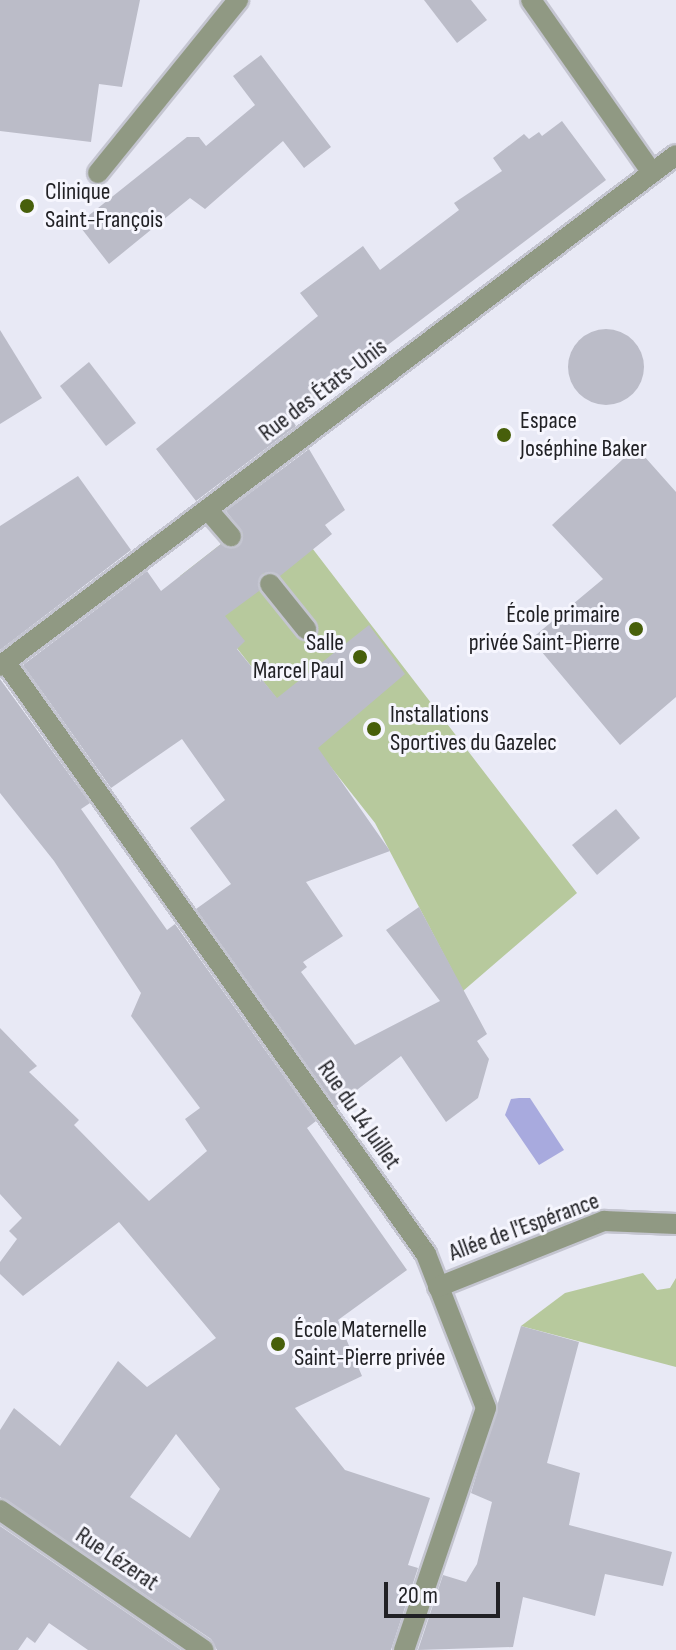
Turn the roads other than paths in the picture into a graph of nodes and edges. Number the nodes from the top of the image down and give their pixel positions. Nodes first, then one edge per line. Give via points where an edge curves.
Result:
1 (238, 0) edge
2 (531, 0) edge
3 (676, 155) edge
4 (98, 173) dead end
5 (650, 174) junction
6 (208, 510) junction
7 (231, 536) dead end
8 (270, 584) dead end
9 (306, 629) dead end
10 (3, 664) edge
11 (676, 1224) edge
12 (438, 1287) junction
13 (0, 1510) edge
14 (204, 1650) edge
15 (404, 1650) edge

1 - 4 street
2 - 5 street
3 - 5 street, Rue des États-Unis
5 - 6 street, Rue des États-Unis
6 - 7 street
6 - 10 street, Rue des États-Unis
8 - 9 street
10 - 12 street, Rue du 14 Juillet via 426,1254
11 - 12 street, Allée de l'Espérance via 604,1221
12 - 15 street, Rue du 14 Juillet via 486,1408
13 - 14 street, Rue Lézerat

